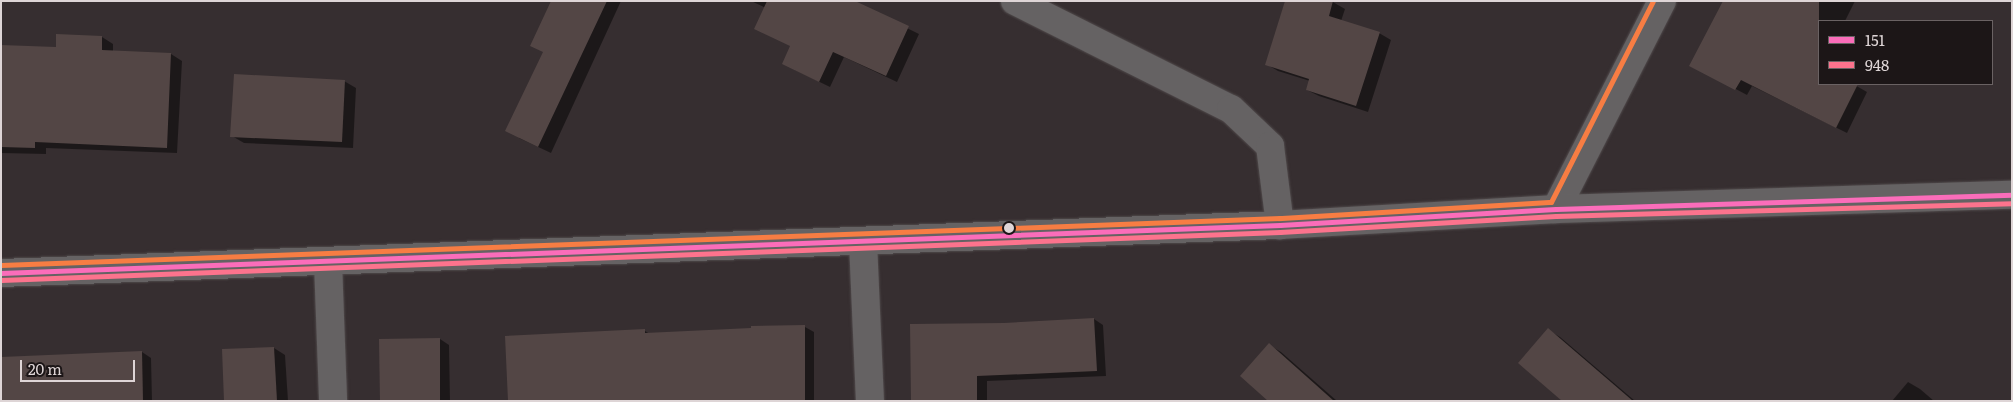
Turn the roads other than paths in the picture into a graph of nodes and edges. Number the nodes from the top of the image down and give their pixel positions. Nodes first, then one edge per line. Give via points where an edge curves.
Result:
1 (1015, 1) edge
2 (1662, 1) edge
3 (2012, 195) edge
4 (1556, 209) junction
5 (1280, 225) junction
6 (863, 242) junction
7 (328, 262) junction
8 (1, 273) edge
9 (333, 401) edge
10 (870, 401) edge

1 - 5 street via 1230,109 1270,146
2 - 4 street
3 - 4 street
4 - 5 street
5 - 6 street
6 - 7 street
6 - 10 street
7 - 8 street
7 - 9 street

